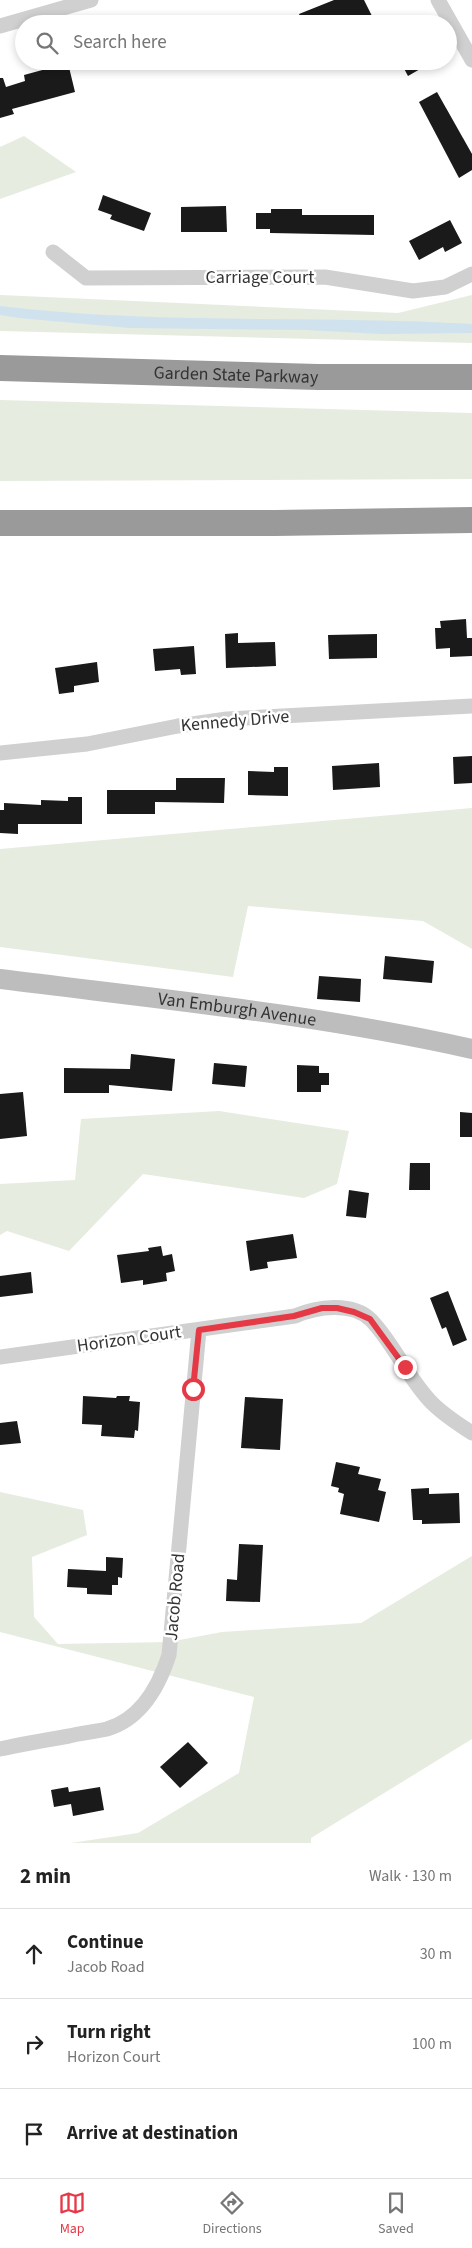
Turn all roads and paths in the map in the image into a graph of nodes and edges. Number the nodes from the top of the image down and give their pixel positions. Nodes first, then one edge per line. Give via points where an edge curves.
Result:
1 (91, 0) edge
2 (438, 0) edge
3 (38, 15) edge
4 (446, 15) edge
5 (15, 22) edge
6 (0, 26) edge
7 (457, 34) edge
8 (472, 60) edge
9 (53, 252) dead end
10 (472, 274) edge
11 (0, 368) edge
12 (472, 377) edge
13 (472, 520) edge
14 (0, 523) edge
15 (472, 706) edge
16 (0, 753) edge
17 (0, 979) edge
18 (472, 1050) edge
19 (199, 1330) junction
20 (0, 1357) edge
21 (472, 1433) edge
22 (0, 1749) edge

1 - 3 street
2 - 4 street
5 - 6 street
7 - 8 street
9 - 10 street, Carriage Court via 86,278 325,277 413,291 445,286
11 - 12 highway, Garden State Parkway via 318,377
13 - 14 highway
15 - 16 street, Kennedy Drive via 227,719 87,744
17 - 18 main road, Van Emburgh Avenue via 295,1015
19 - 20 street, Horizon Court
19 - 21 street, Horizon Court via 294,1316 322,1308 354,1312 370,1319 432,1402
19 - 22 street, Jacob Road via 169,1655 163,1677 140,1708 108,1728

